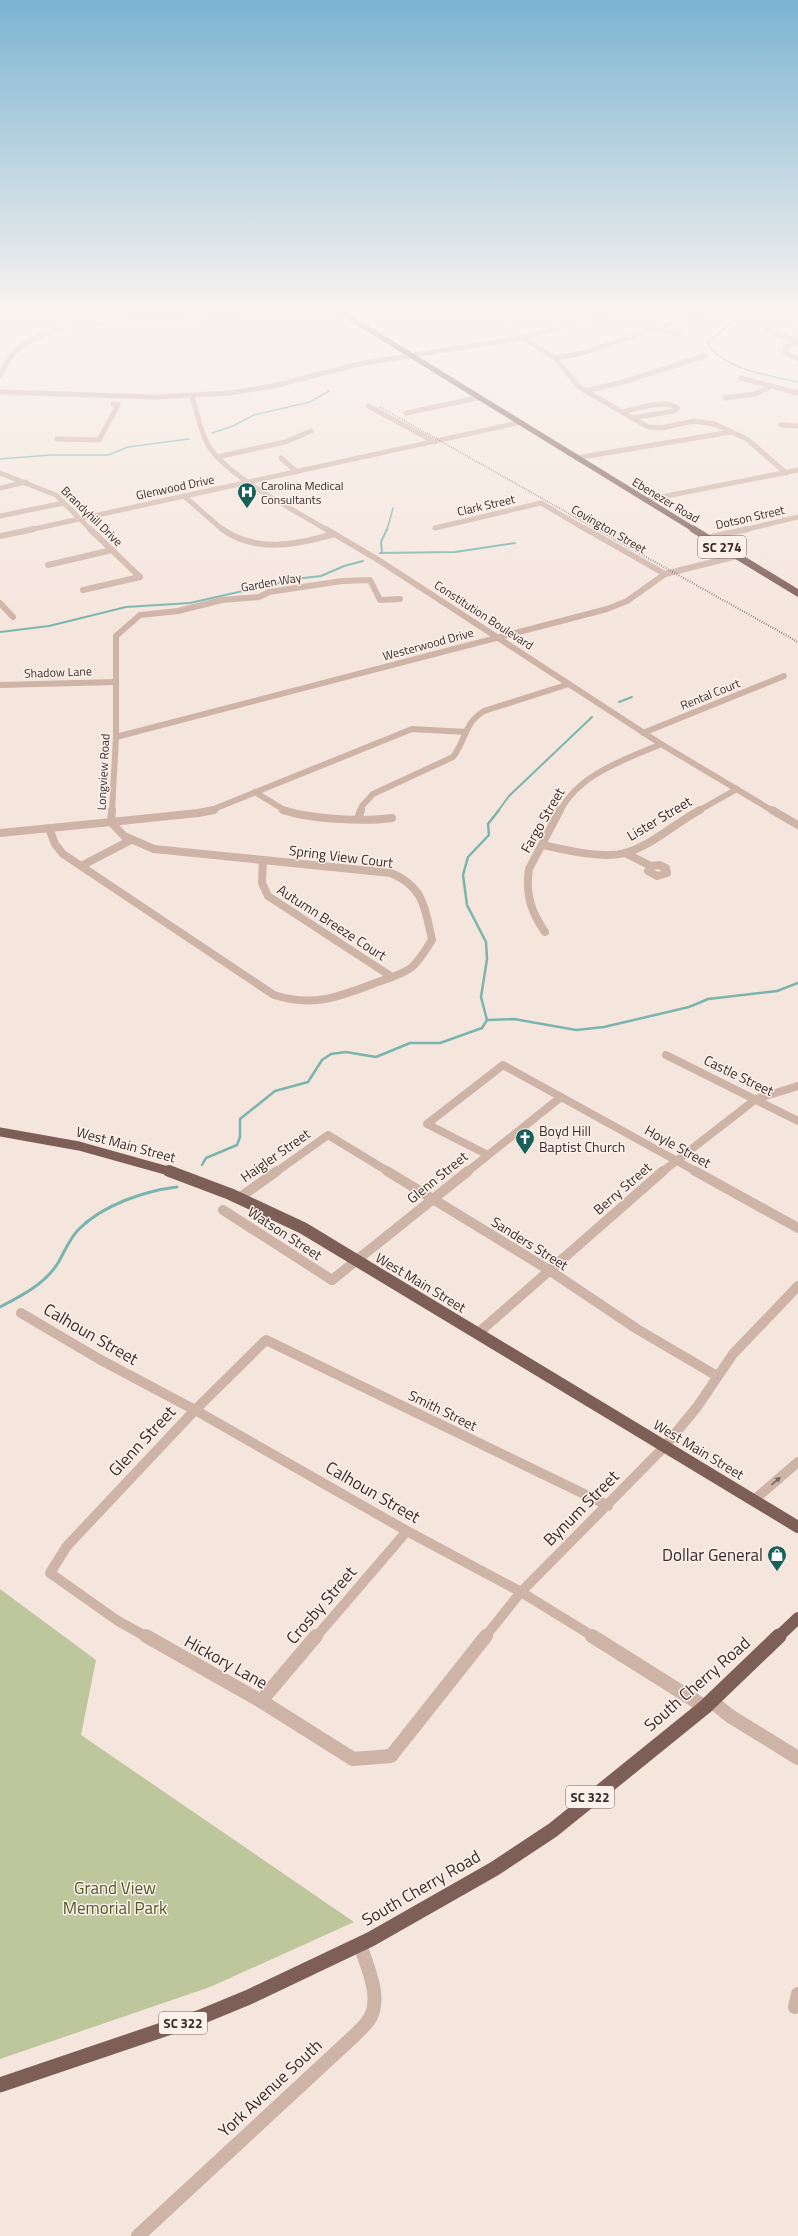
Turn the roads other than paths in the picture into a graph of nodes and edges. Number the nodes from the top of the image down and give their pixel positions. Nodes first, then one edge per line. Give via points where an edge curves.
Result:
1 (112, 415) edge
2 (197, 415) edge
3 (385, 415) edge
4 (506, 415) edge
5 (627, 415) edge
6 (648, 415) edge
7 (632, 418) junction
8 (518, 423) junction
9 (781, 425) dead end
10 (798, 426) edge
11 (311, 431) dead end
12 (731, 432) junction
13 (57, 439) dead end
14 (435, 442) junction
15 (217, 457) junction
16 (281, 458) dead end
17 (576, 458) junction
18 (798, 470) edge
19 (296, 472) junction
20 (0, 473) edge
21 (786, 473) junction
22 (26, 482) junction
23 (248, 482) junction
24 (0, 488) edge
25 (184, 496) junction
26 (646, 500) junction
27 (64, 503) junction
28 (541, 503) joint
29 (0, 516) edge
30 (798, 517) edge
31 (80, 518) junction
32 (435, 528) dead end
33 (334, 534) junction
34 (0, 536) edge
35 (707, 538) junction
36 (112, 550) junction
37 (737, 556) junction
38 (48, 565) dead end
39 (665, 574) junction
40 (83, 590) dead end
41 (798, 593) edge
42 (400, 599) dead end
43 (0, 604) edge
44 (13, 617) dead end
45 (499, 637) junction
46 (784, 676) dead end
47 (116, 682) junction
48 (568, 684) junction
49 (0, 685) edge
50 (466, 732) junction
51 (643, 733) junction
52 (116, 737) junction
53 (661, 744) junction
54 (737, 789) junction
55 (255, 792) junction
56 (392, 818) dead end
57 (358, 819) junction
58 (111, 822) junction
59 (798, 825) edge
60 (49, 828) junction
61 (0, 833) edge
62 (131, 840) junction
63 (543, 845) junction
64 (625, 853) junction
65 (263, 860) junction
66 (81, 866) junction
67 (651, 866) dead end
68 (545, 932) dead end
69 (392, 977) junction
70 (666, 1056) dead end
71 (798, 1086) edge
72 (560, 1097) junction
73 (756, 1099) junction
74 (798, 1121) edge
75 (0, 1132) edge
76 (328, 1136) joint
77 (488, 1155) junction
78 (675, 1161) junction
79 (239, 1198) junction
80 (433, 1200) junction
81 (223, 1210) dead end
82 (798, 1228) edge
83 (357, 1260) junction
84 (549, 1270) junction
85 (332, 1280) joint
86 (798, 1286) edge
87 (21, 1313) dead end
88 (477, 1334) junction
89 (266, 1340) joint
90 (717, 1376) junction
91 (195, 1410) junction
92 (665, 1446) junction
93 (798, 1462) edge
94 (754, 1500) junction
95 (608, 1506) junction
96 (798, 1527) edge
97 (407, 1531) junction
98 (50, 1573) joint
99 (522, 1592) junction
100 (798, 1618) edge
101 (261, 1701) junction
102 (708, 1704) junction
103 (391, 1756) joint
104 (798, 1758) edge
105 (360, 1945) junction
106 (0, 2085) edge
107 (138, 2236) edge

1 - 13 street via 99,440
2 - 15 street, Constitution Boulevard via 204,439
3 - 14 street
4 - 8 main road, Ebenezer Road / SC 274
5 - 7 street
6 - 7 street
7 - 12 street via 652,428 699,420 713,423
8 - 14 street, Glenwood Drive
8 - 17 main road, Ebenezer Road / SC 274
9 - 10 street
11 - 15 street via 285,442
12 - 17 street
12 - 21 street via 749,442 772,464
14 - 19 street, Glenwood Drive
15 - 23 street, Constitution Boulevard
16 - 19 street
17 - 26 main road, Ebenezer Road / SC 274
18 - 21 street
19 - 23 street, Glenwood Drive
20 - 22 street, Brandyhill Drive
21 - 26 street
22 - 24 street
22 - 27 street, Brandyhill Drive via 46,489
23 - 25 street, Glenwood Drive
23 - 33 street, Constitution Boulevard
25 - 31 street, Glenwood Drive
25 - 33 street via 227,532 246,541 288,544
26 - 35 main road, Ebenezer Road / SC 274
27 - 29 street
27 - 31 street, Brandyhill Drive
28 - 32 street, Clark Street
28 - 39 street, Covington Street
30 - 35 street, Dotson Street
31 - 34 street, Glenwood Drive
31 - 36 street, Brandyhill Drive
33 - 45 street, Constitution Boulevard
35 - 37 main road, Ebenezer Road / SC 274
36 - 38 street
36 - 40 street, Brandyhill Drive via 140,577
37 - 39 street, Westerwood Drive
37 - 41 main road, Ebenezer Road / SC 274
39 - 45 street, Westerwood Drive via 621,605
42 - 47 street, Garden Way via 380,600 370,580 342,581 269,592 259,597 219,601 178,611 140,614 116,636
43 - 44 street
45 - 48 street, Constitution Boulevard
45 - 52 street, Westerwood Drive
46 - 51 street, Rental Court
47 - 49 street, Shadow Lane
47 - 52 street, Longview Road
48 - 50 street via 484,711 474,717
48 - 51 street, Constitution Boulevard
50 - 55 street via 412,729
50 - 57 street via 453,757 373,794 366,800
51 - 53 street, Constitution Boulevard
52 - 58 street, Longview Road
53 - 54 street, Constitution Boulevard
53 - 63 street, Fargo Street via 584,781 565,801
54 - 59 street, Constitution Boulevard
54 - 64 street, Lister Street via 690,815 657,838
55 - 57 street via 273,805 288,811
55 - 58 street via 216,809 198,813
56 - 57 street
58 - 60 street, Longview Road
58 - 62 street, Spring View Court via 116,830
60 - 61 street, Longview Road
60 - 66 street, Spring View Court via 55,844 63,854
62 - 65 street, Spring View Court via 154,849
62 - 66 street
63 - 64 street, Lister Street via 589,854
63 - 68 street, Fargo Street via 529,869 526,894 532,913
64 - 67 street
65 - 69 street, Autumn Breeze Court via 262,889 268,896
65 - 69 street, Spring View Court via 391,873 415,885 432,940 411,968
66 - 69 street, Spring View Court via 285,1000 300,1003 321,1002
70 - 73 street, Castle Street
71 - 73 street, Berry Street
72 - 77 street, Glenn Street
72 - 77 street, Hoyle Street via 502,1065 427,1124
72 - 78 street, Hoyle Street
73 - 74 street, Castle Street
73 - 78 street, Berry Street
75 - 79 main road, West Main Street via 48,1139 115,1154 180,1174
76 - 79 street, Haigler Street
76 - 80 street, Sanders Street
77 - 80 street, Glenn Street
78 - 82 street, Hoyle Street
78 - 84 street, Berry Street
79 - 83 main road, West Main Street via 303,1228
80 - 83 street, Glenn Street
80 - 84 street, Sanders Street
81 - 85 street, Watson Street
83 - 85 street, Glenn Street
83 - 88 main road, West Main Street
84 - 88 street, Berry Street
84 - 90 street, Sanders Street via 638,1329
86 - 90 street, Bynum Street via 749,1335
87 - 91 street, Calhoun Street via 113,1367
88 - 92 main road, West Main Street
89 - 91 street, Glenn Street
89 - 95 street, Smith Street
90 - 92 street, Bynum Street via 697,1407
91 - 97 street, Calhoun Street
91 - 98 street, Glenn Street via 67,1546
92 - 94 main road, West Main Street
92 - 95 street, Bynum Street
94 -> 93 street
94 - 96 main road, West Main Street
95 - 99 street, Bynum Street
97 - 99 street, Calhoun Street
97 - 101 street, Crosby Street
98 - 101 street, Hickory Lane via 118,1621
99 - 102 street, Calhoun Street
99 - 103 street, Bynum Street
100 - 102 main road, South Cherry Road / SC 322
101 - 103 street, Hickory Lane via 353,1759
102 - 104 street, Calhoun Street
102 - 105 main road, South Cherry Road / SC 322 via 553,1830 494,1869
105 - 106 main road, South Cherry Road / SC 322 via 295,1977 203,2016
105 - 107 street, York Avenue South via 371,1978 374,2005 370,2018 355,2035

